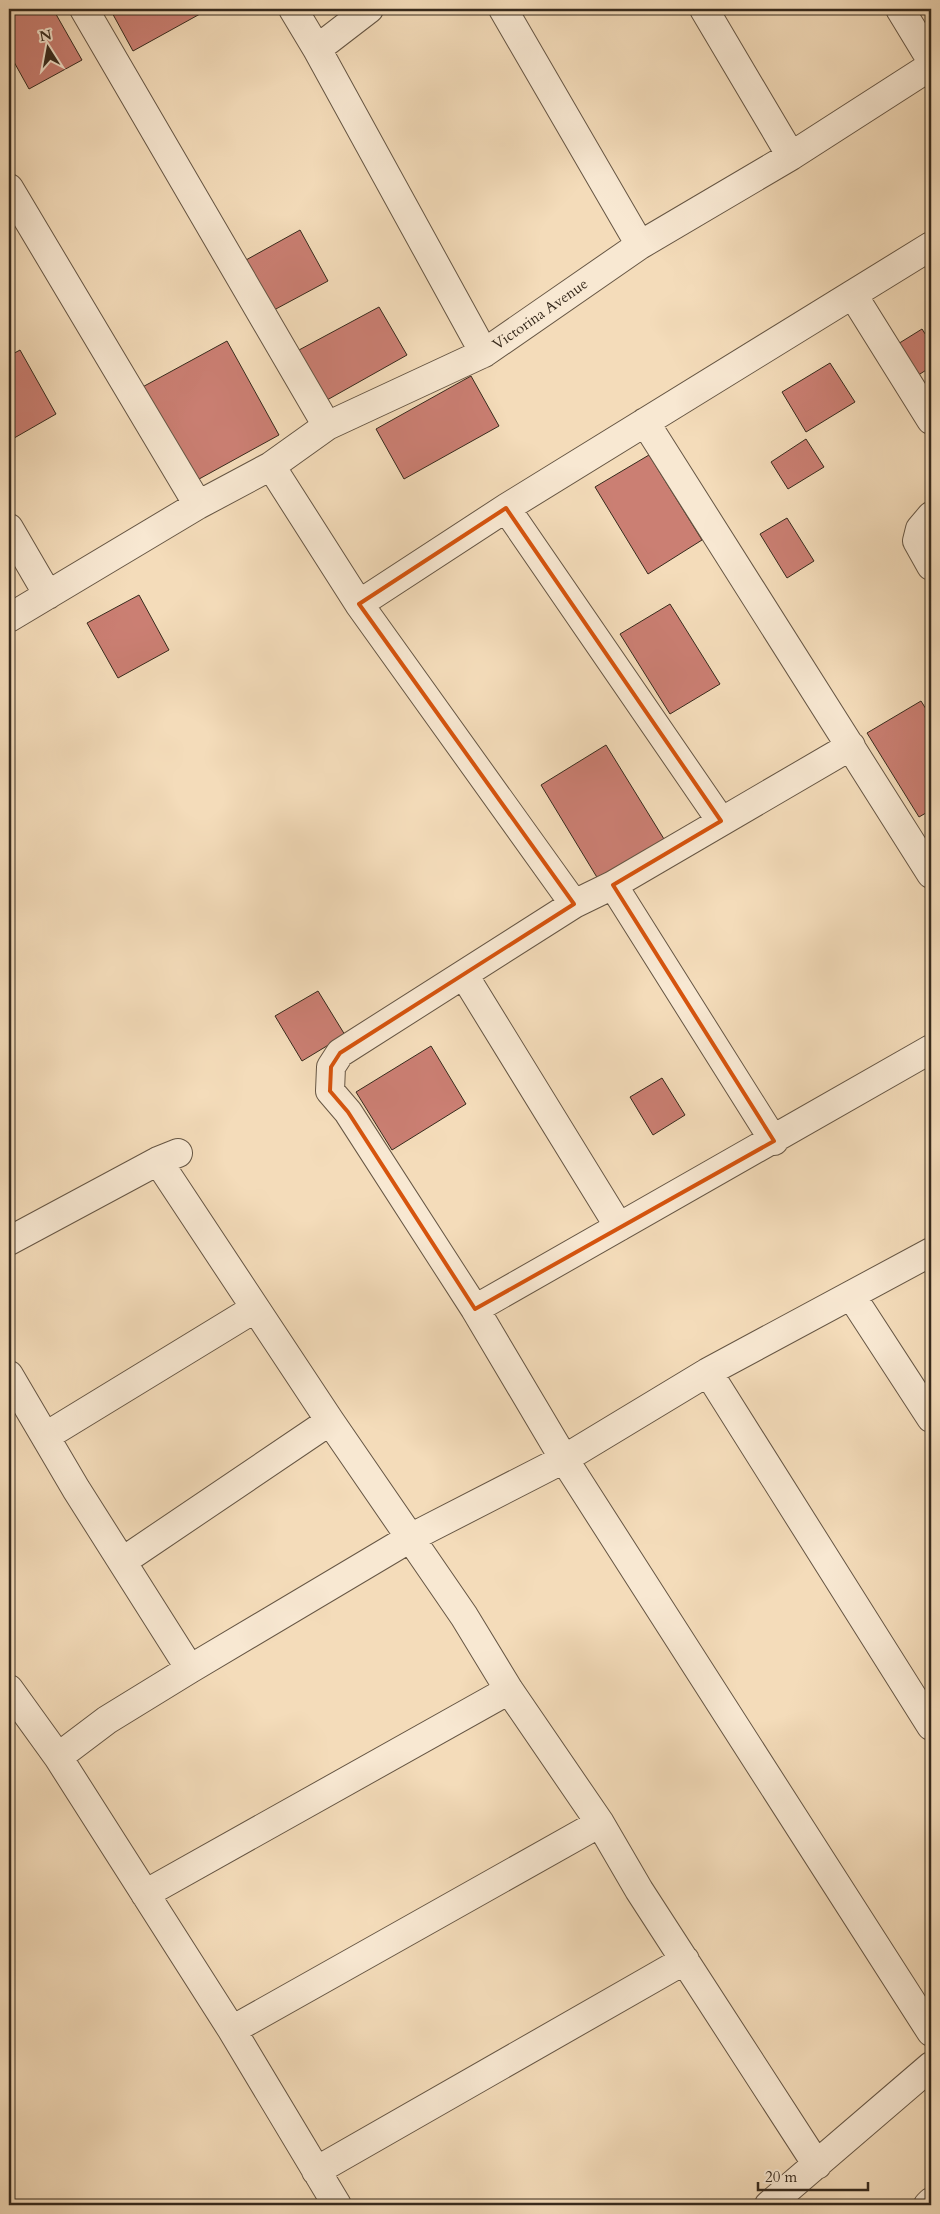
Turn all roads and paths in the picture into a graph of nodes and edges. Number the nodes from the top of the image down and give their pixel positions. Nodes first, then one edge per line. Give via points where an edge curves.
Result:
1 (84, 9) edge
2 (293, 9) edge
3 (369, 9) edge
4 (502, 9) edge
5 (704, 9) edge
6 (900, 9) edge
7 (317, 49) junction
8 (931, 60) edge
9 (931, 66) edge
10 (791, 156) junction
11 (9, 188) edge
12 (640, 245) junction
13 (931, 246) edge
14 (853, 295) junction
15 (484, 354) junction
16 (931, 420) edge
17 (645, 422) junction
18 (327, 426) junction
19 (271, 466) junction
20 (198, 505) junction
21 (506, 508) junction
22 (931, 516) edge
23 (9, 528) edge
24 (931, 566) edge
25 (48, 595) junction
26 (359, 604) junction
27 (9, 618) edge
28 (851, 746) junction
29 (721, 821) junction
30 (931, 874) edge
31 (613, 885) junction
32 (574, 904) junction
33 (464, 975) junction
34 (931, 1049) edge
35 (774, 1141) junction
36 (619, 1227) junction
37 (9, 1241) edge
38 (931, 1252) edge
39 (850, 1295) junction
40 (254, 1309) junction
41 (475, 1309) junction
42 (708, 1372) junction
43 (9, 1375) edge
44 (931, 1418) edge
45 (330, 1421) junction
46 (46, 1436) junction
47 (564, 1459) junction
48 (412, 1537) junction
49 (123, 1561) junction
50 (190, 1668) junction
51 (9, 1689) edge
52 (509, 1690) junction
53 (931, 1726) edge
54 (58, 1756) junction
55 (600, 1823) junction
56 (145, 1894) junction
57 (685, 1960) junction
58 (232, 2030) junction
59 (931, 2032) edge
60 (931, 2066) edge
61 (816, 2165) junction
62 (316, 2171) junction
63 (931, 2202) edge
64 (337, 2205) edge
65 (769, 2205) edge
66 (928, 2205) edge

1 - 18 street
2 - 7 street, Victorina Avenue
3 - 7 street
4 - 12 street
5 - 10 street
6 - 8 street
7 - 15 street, Victorina Avenue
9 - 10 street, Victorina Avenue
10 - 12 street, Victorina Avenue
11 - 20 street
12 - 15 street, Victorina Avenue
13 - 14 street
14 - 16 street
14 - 17 street
15 - 18 street
17 - 21 street
17 - 28 street
18 - 19 street
19 - 20 street
19 - 26 street
20 - 25 street
21 - 26 street
21 - 29 street
22 - 24 street via 920,530 917,541
23 - 25 street
25 - 27 street
26 - 32 street
28 - 29 street
28 - 30 street
29 - 31 street
31 - 32 street
31 - 35 street
32 - 33 street
33 - 36 street
33 - 41 street via 340,1053 331,1067 330,1091 348,1112
34 - 35 street
35 - 36 street
36 - 41 street
37 - 40 street via 168,1157
38 - 39 street
39 - 42 street
39 - 44 street
40 - 45 street
40 - 46 street
41 - 47 street
42 - 47 street
42 - 53 street
43 - 46 street
45 - 48 street
45 - 49 street
46 - 49 street
47 - 48 street
47 - 59 street
48 - 50 street
48 - 52 street
49 - 50 street
50 - 54 street via 107,1720
51 - 54 street
52 - 55 street
52 - 56 street
54 - 56 street
55 - 57 street
55 - 58 street
56 - 58 street
57 - 61 street
57 - 62 street
58 - 62 street
60 - 61 street
61 - 65 street
62 - 64 street
63 - 66 street

